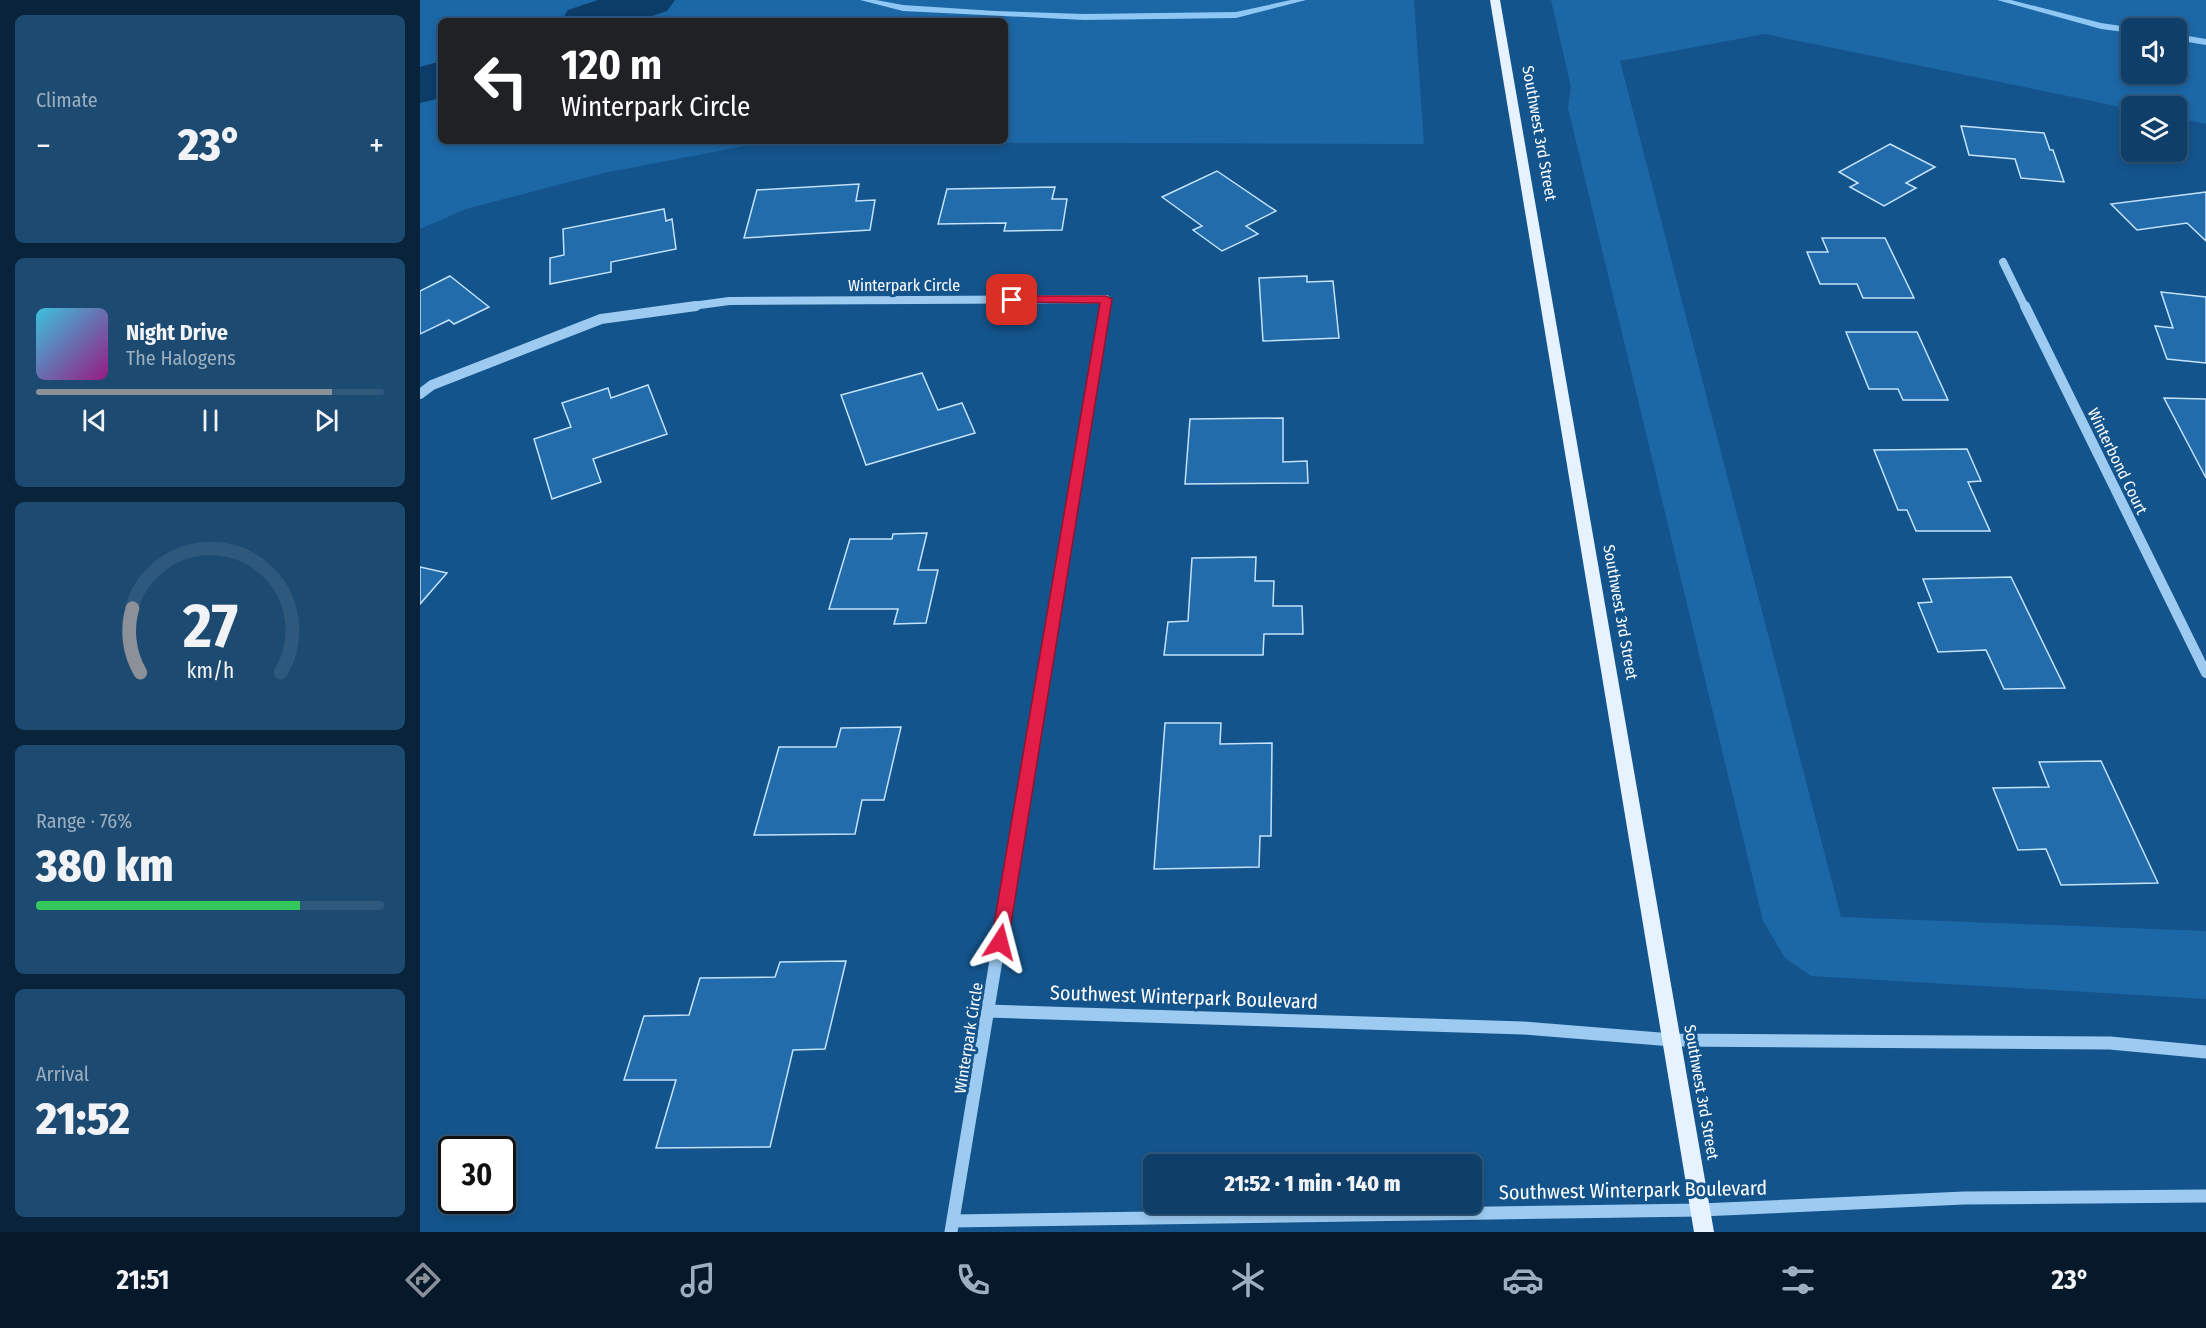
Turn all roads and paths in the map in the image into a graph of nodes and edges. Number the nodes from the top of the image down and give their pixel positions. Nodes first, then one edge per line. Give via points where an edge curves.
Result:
1 (1495, 0) edge
2 (2003, 262) dead end
3 (420, 394) edge
4 (2206, 673) edge
5 (988, 1011) junction
6 (1672, 1040) junction
7 (2206, 1052) edge
8 (2206, 1196) edge
9 (1701, 1210) junction
10 (952, 1227) edge
11 (1704, 1232) edge

1 - 6 main road, Southwest 3rd Street
2 - 4 street, Winterbond Court
3 - 5 street, Winterpark Circle via 432,385 601,319 729,301 1106,299
5 - 6 street, Southwest Winterpark Boulevard via 1523,1028
5 - 10 street, Winterpark Circle
6 - 7 street, Southwest Winterpark Boulevard via 2110,1043
6 - 9 main road, Southwest 3rd Street
8 - 9 street, Southwest Winterpark Boulevard via 1964,1198
9 - 10 street, Southwest Winterpark Boulevard
9 - 11 main road, Southwest 3rd Street

